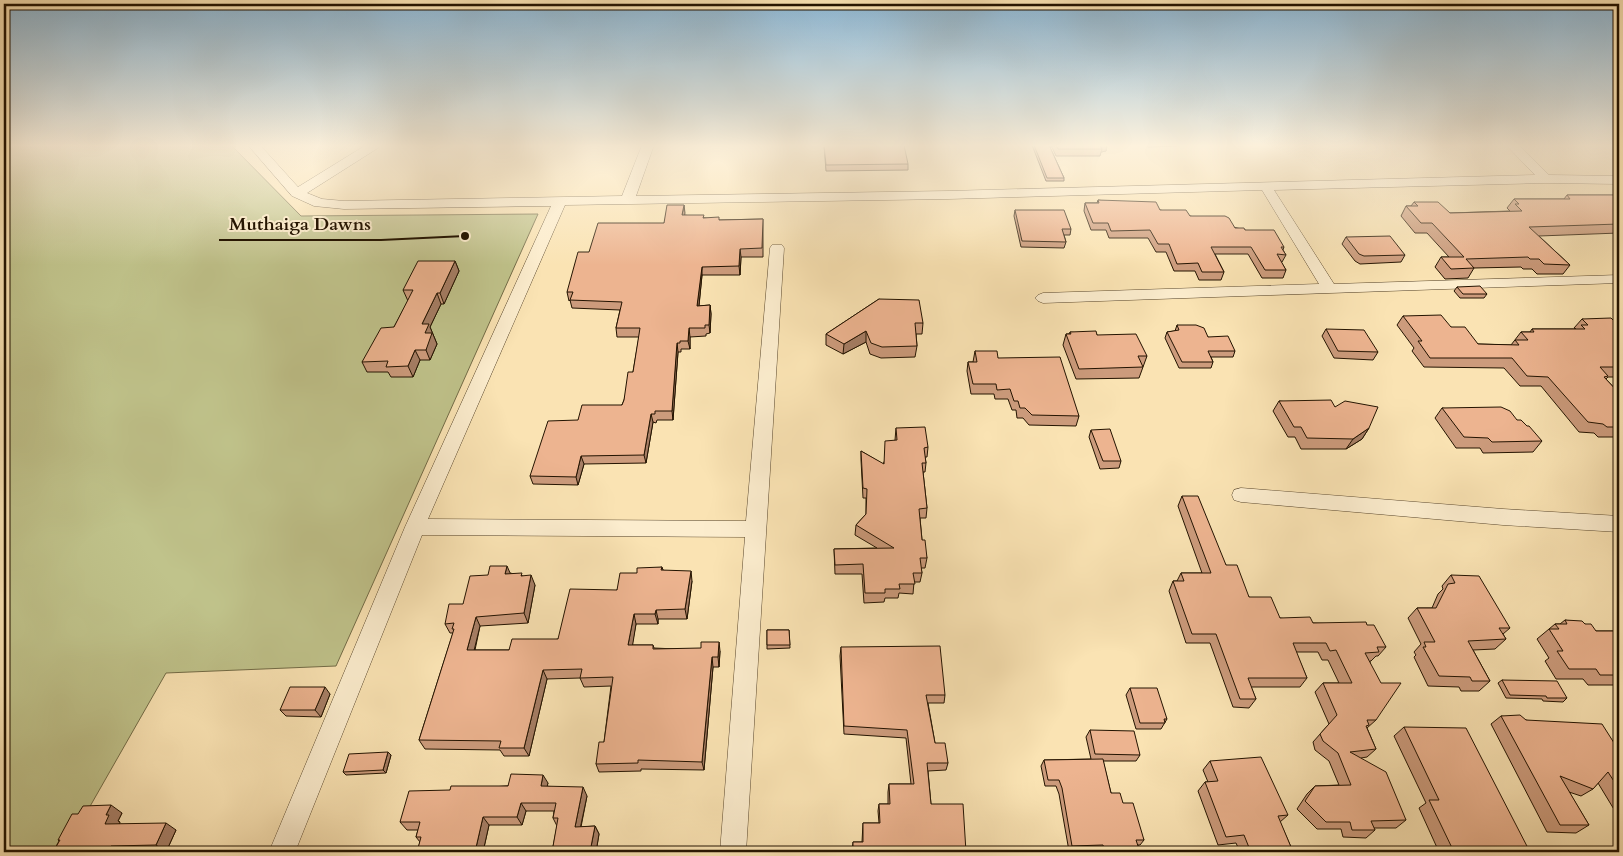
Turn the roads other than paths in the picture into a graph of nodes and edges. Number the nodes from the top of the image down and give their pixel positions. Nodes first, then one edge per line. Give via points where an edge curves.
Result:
1 (290, 185) edge
2 (310, 185) edge
3 (633, 185) edge
4 (1338, 185) edge
5 (1266, 187) junction
6 (297, 193) junction
7 (628, 200) junction
8 (560, 201) junction
9 (777, 248) dead end
10 (1619, 279) edge
11 (1329, 288) junction
12 (1043, 298) dead end
13 (1241, 495) dead end
14 (1619, 524) edge
15 (415, 527) junction
16 (755, 529) junction
17 (282, 852) edge
18 (733, 852) edge

1 - 6 street
2 - 6 street
3 - 7 street
4 - 5 street
5 - 7 street via 948,196
5 - 11 street
6 - 8 street via 319,203 344,206
7 - 8 street
8 - 15 street
9 - 16 street
10 - 11 street
11 - 12 street
13 - 14 street via 1503,518
15 - 16 street
15 - 17 street
16 - 18 street

